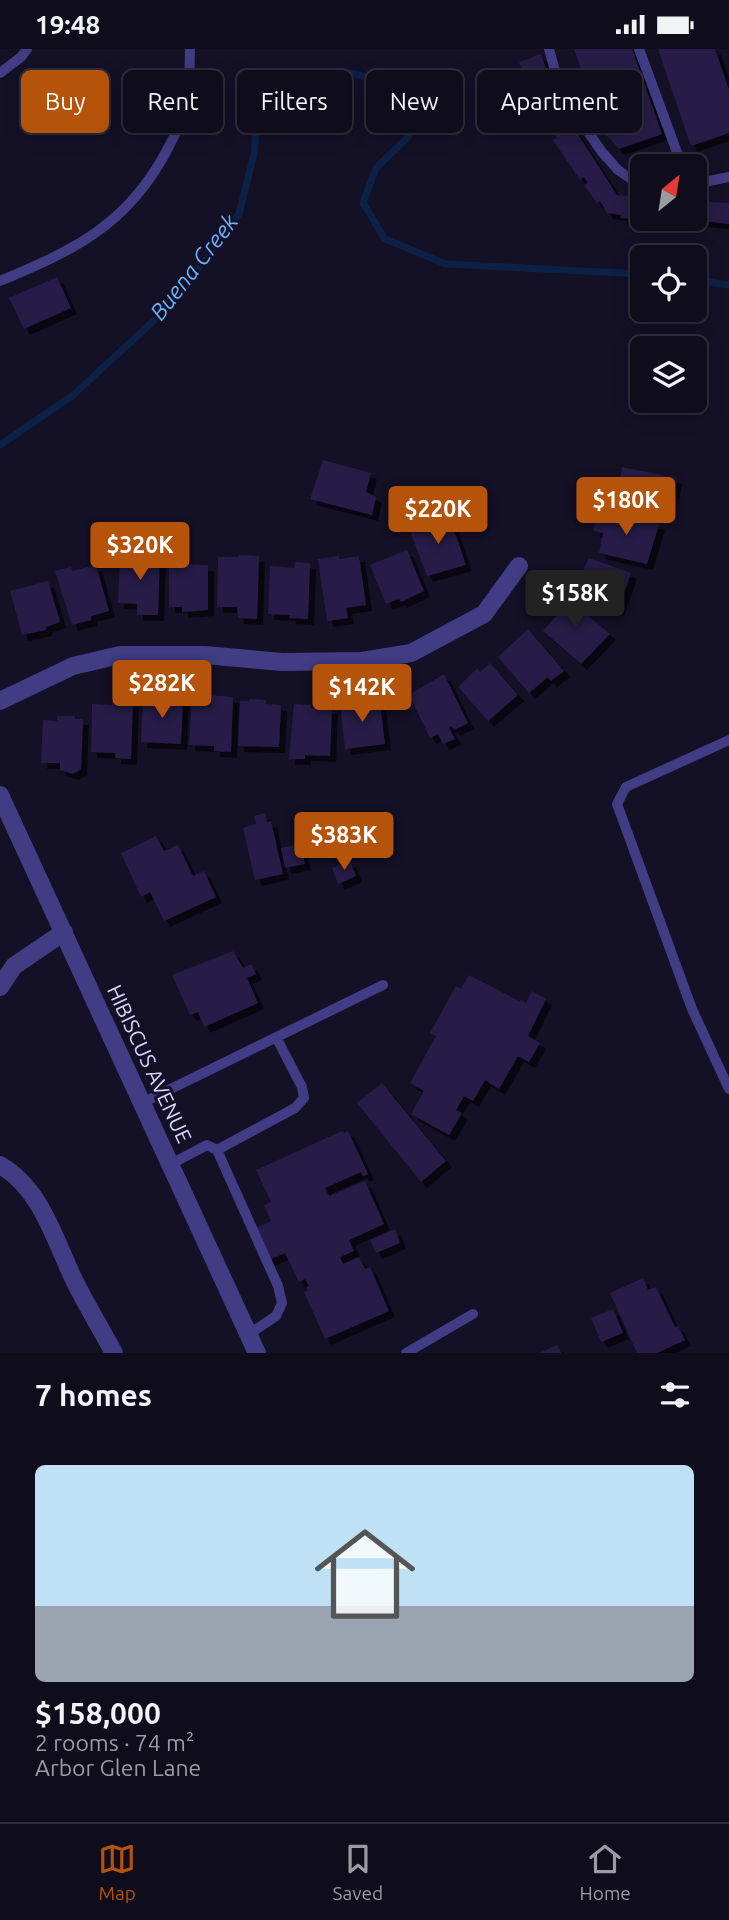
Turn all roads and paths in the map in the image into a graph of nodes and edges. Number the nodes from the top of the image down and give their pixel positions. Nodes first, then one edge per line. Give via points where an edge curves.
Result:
1 (27, 49) edge
2 (190, 49) edge
3 (549, 49) edge
4 (639, 49) edge
5 (0, 73) edge
6 (678, 154) edge
7 (729, 177) edge
8 (630, 178) edge
9 (707, 182) edge
10 (0, 281) edge
11 (519, 566) dead end
12 (0, 701) edge
13 (729, 740) edge
14 (0, 795) edge
15 (64, 932) junction
16 (383, 985) dead end
17 (0, 987) edge
18 (277, 1039) junction
19 (729, 1089) edge
20 (142, 1103) junction
21 (217, 1150) junction
22 (171, 1164) junction
23 (0, 1165) edge
24 (473, 1314) dead end
25 (249, 1334) junction
26 (114, 1353) edge
27 (257, 1353) edge
28 (406, 1353) edge

1 - 5 lane
2 - 10 lane via 183,118 160,163 132,202 78,246
3 - 8 lane via 561,93 602,152
4 - 6 lane
7 - 9 lane
11 - 12 street via 484,614 411,653 349,661 120,655 73,666
13 - 19 lane via 626,787 617,804 692,1009
14 - 15 street, HIBISCUS AVENUE
15 - 17 street via 14,966
15 - 20 street, HIBISCUS AVENUE
16 - 18 lane
18 - 20 lane
18 - 21 lane via 304,1098 295,1108
20 - 22 street, HIBISCUS AVENUE
21 - 22 lane via 207,1145
21 - 25 lane via 282,1303 276,1316
22 - 25 street, HIBISCUS AVENUE
23 - 26 street via 26,1186 43,1211
24 - 28 lane
25 - 27 street, HIBISCUS AVENUE

